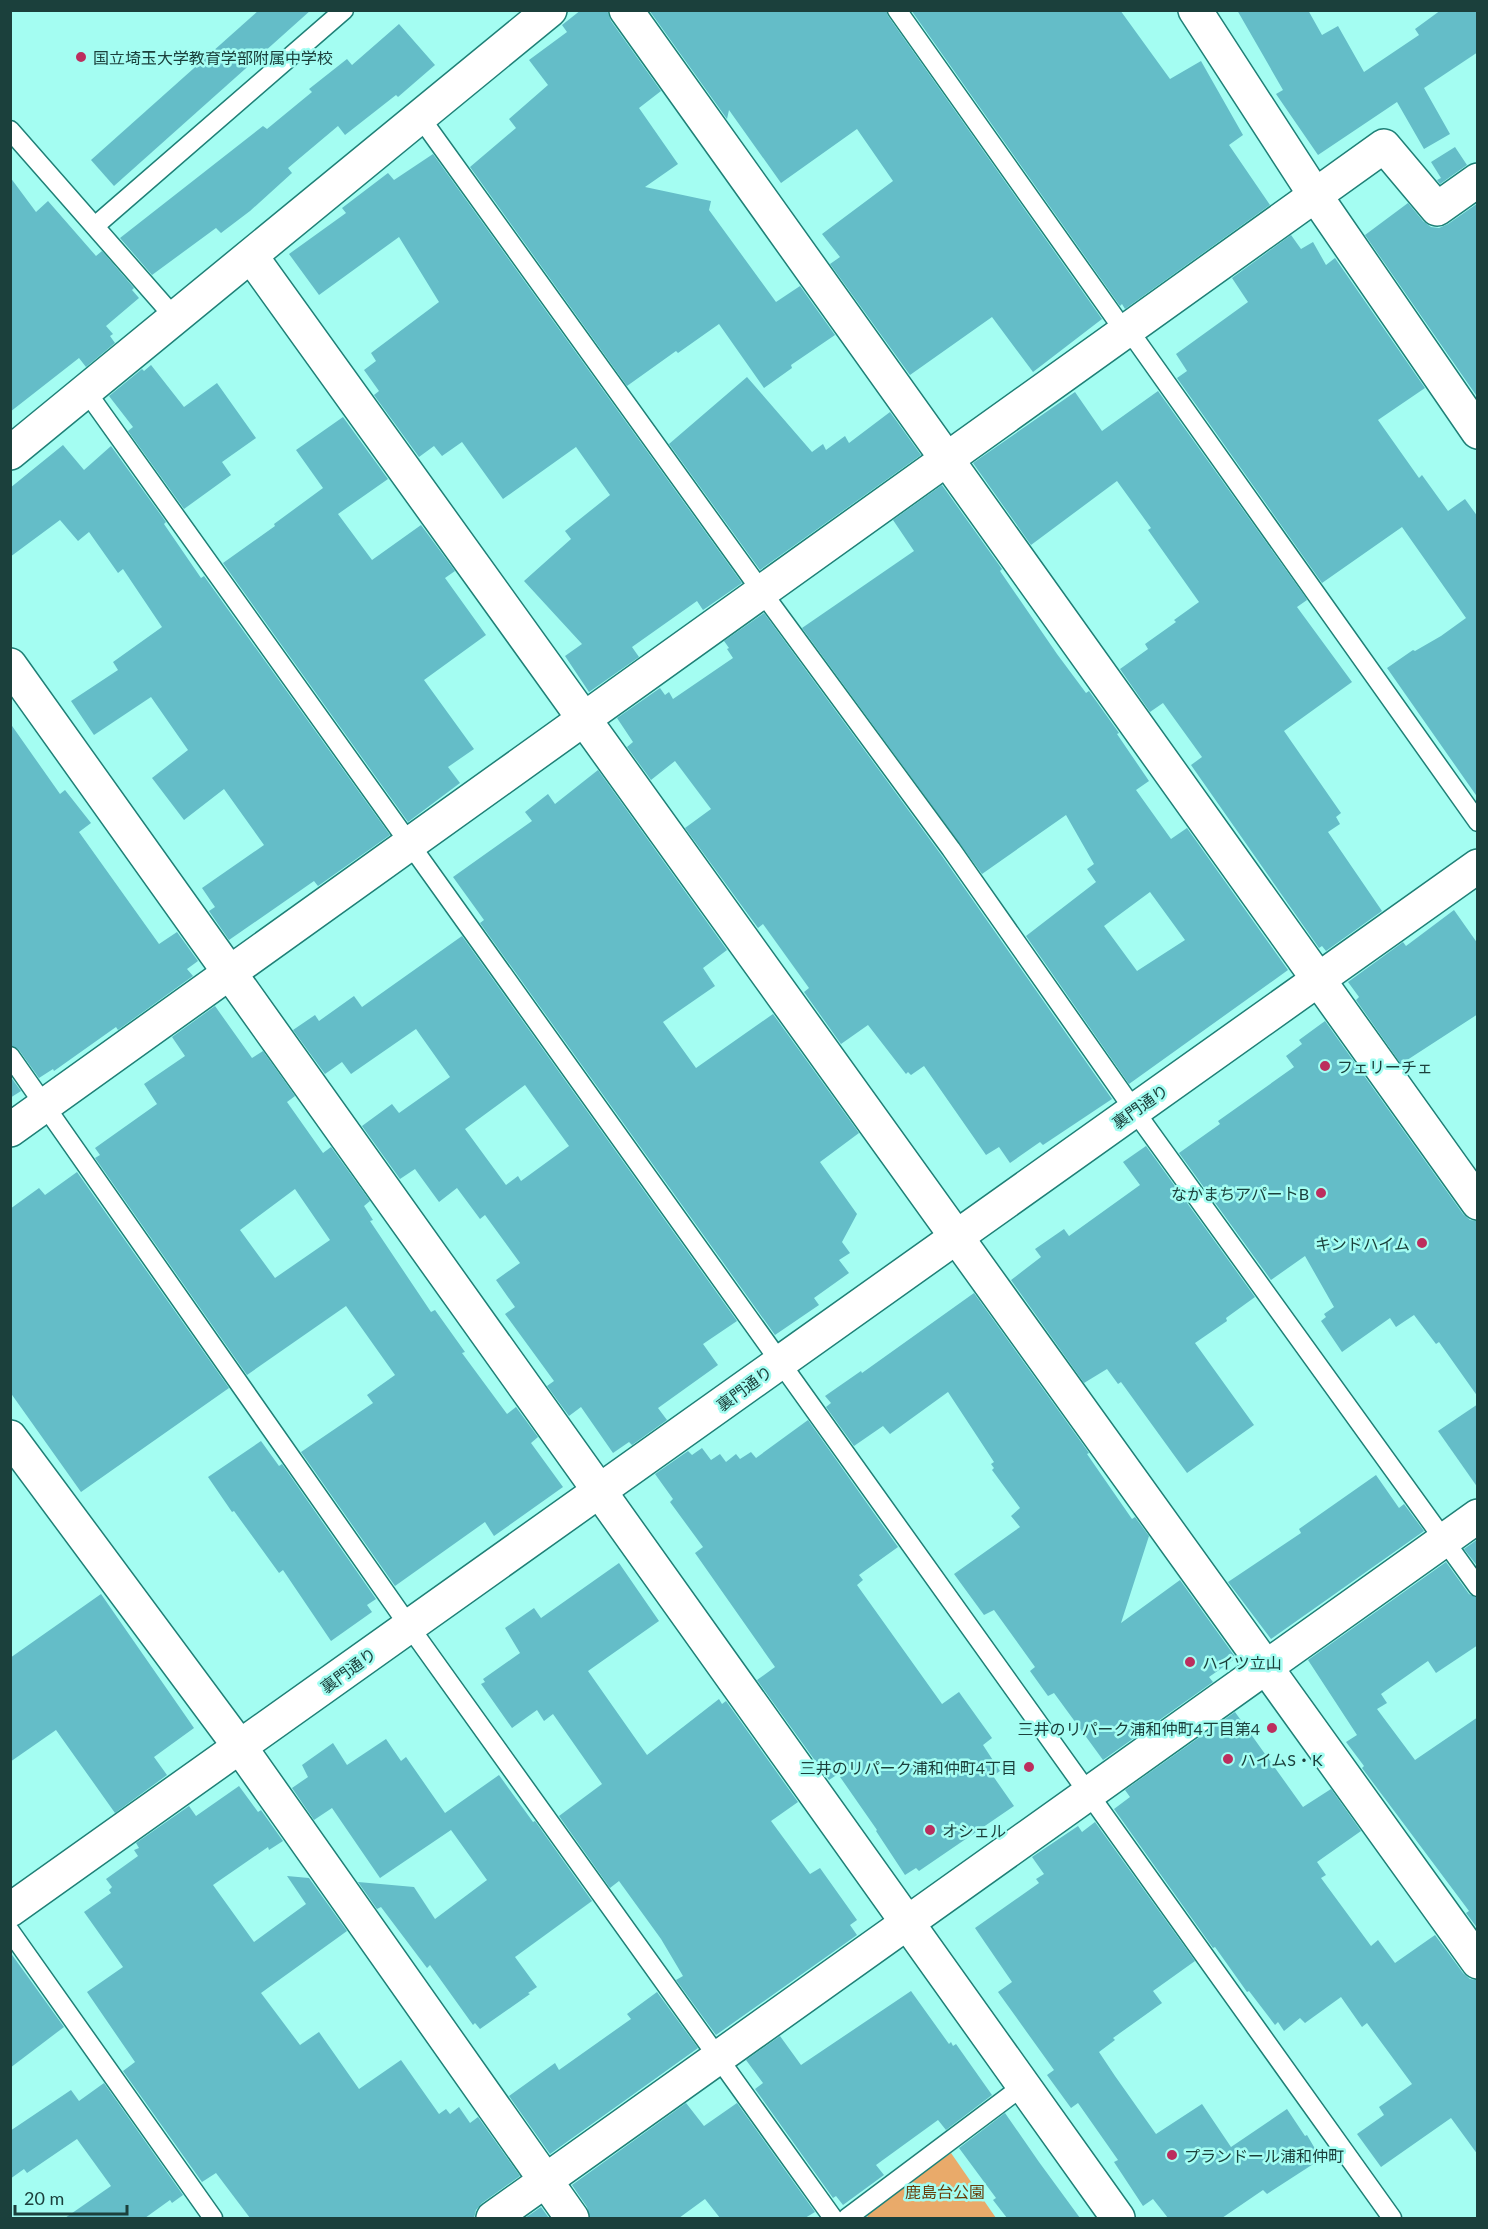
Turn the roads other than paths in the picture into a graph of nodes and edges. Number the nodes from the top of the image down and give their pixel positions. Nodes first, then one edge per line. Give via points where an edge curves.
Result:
1 (344, 10) edge
2 (550, 10) edge
3 (626, 10) edge
4 (897, 10) edge
5 (1195, 10) edge
6 (420, 117) junction
7 (10, 130) edge
8 (1478, 180) edge
9 (1315, 195) junction
10 (95, 226) junction
11 (251, 256) junction
12 (175, 318) junction
13 (1125, 332) junction
14 (86, 391) junction
15 (1478, 432) edge
16 (10, 453) edge
17 (946, 459) junction
18 (762, 592) junction
19 (10, 665) edge
20 (584, 719) junction
21 (1478, 822) edge
22 (410, 843) junction
23 (1478, 866) edge
24 (230, 972) junction
25 (1317, 979) junction
26 (10, 1056) edge
27 (45, 1105) junction
28 (1134, 1110) junction
29 (10, 1130) edge
30 (1478, 1203) edge
31 (956, 1237) junction
32 (780, 1362) junction
33 (10, 1437) edge
34 (600, 1492) junction
35 (1478, 1516) edge
36 (1444, 1540) junction
37 (1478, 1587) edge
38 (409, 1626) junction
39 (1265, 1668) junction
40 (240, 1747) junction
41 (1088, 1794) junction
42 (10, 1910) edge
43 (908, 1923) junction
44 (10, 1932) edge
45 (1478, 1962) edge
46 (718, 2058) junction
47 (1023, 2086) junction
48 (545, 2181) junction
49 (213, 2218) edge
50 (493, 2218) edge
51 (572, 2218) edge
52 (833, 2218) edge
53 (847, 2218) edge
54 (1118, 2218) edge
55 (1392, 2218) edge

1 - 10 lane
2 - 6 street
3 - 17 street
4 - 13 lane
5 - 9 street
6 - 11 street
6 - 18 lane
7 - 10 lane
8 - 9 street via 1437,209 1384,146
9 - 13 street
9 - 15 street
10 - 12 lane
11 - 12 street
11 - 20 street
12 - 14 street
13 - 17 street
13 - 21 lane via 1145,353
14 - 16 street
14 - 22 lane
17 - 18 street
17 - 25 street
18 - 20 street
18 - 28 lane via 951,849
19 - 24 street
20 - 22 street
20 - 31 street
22 - 24 street
22 - 32 lane
23 - 25 street, 裏門通り
24 - 27 street
24 - 34 street
25 - 28 street, 裏門通り
25 - 30 street
26 - 27 lane
27 - 29 street
27 - 38 lane
28 - 31 street, 裏門通り
28 - 36 lane
31 - 32 street, 裏門通り
31 - 39 street
32 - 34 street, 裏門通り
32 - 41 lane
33 - 40 street
34 - 38 street, 裏門通り
34 - 43 street
35 - 36 street
36 - 37 lane
36 - 39 street
38 - 40 street, 裏門通り
38 - 46 lane
39 - 41 street
39 - 45 street
40 - 42 street, 裏門通り
40 - 48 street
41 - 43 street
41 - 55 lane
43 - 46 street
43 - 47 street
44 - 49 lane
46 - 48 street
46 - 52 lane
47 - 53 lane
47 - 54 street
48 - 50 street
48 - 51 street

